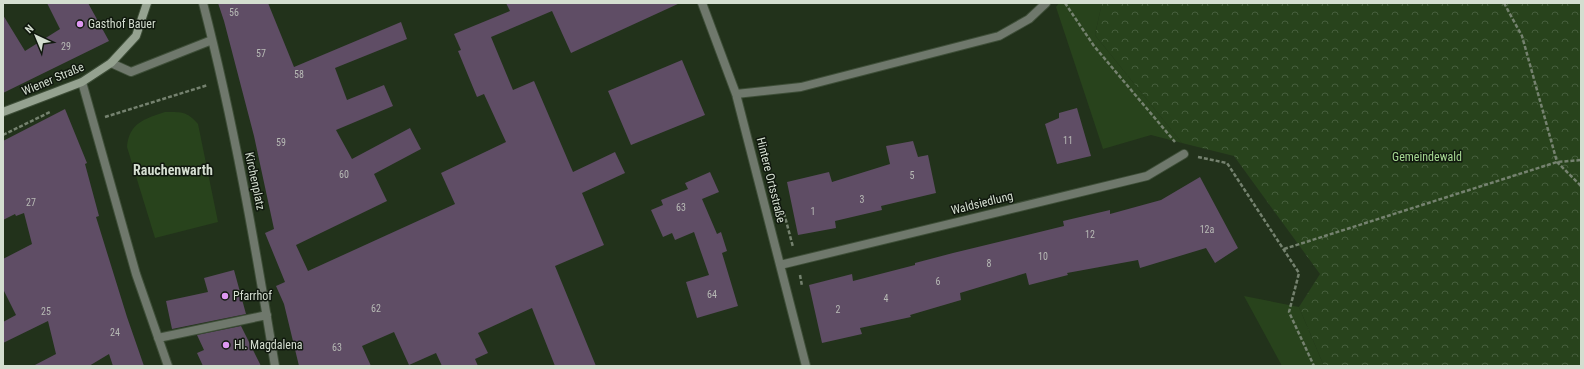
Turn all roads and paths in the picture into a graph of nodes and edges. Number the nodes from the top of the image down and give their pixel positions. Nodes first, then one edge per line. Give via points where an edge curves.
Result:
1 (147, 3) edge
2 (203, 3) edge
3 (702, 3) edge
4 (1046, 3) edge
5 (1065, 3) edge
6 (1504, 3) edge
7 (212, 40) junction
8 (111, 63) junction
9 (221, 81) junction
10 (82, 82) junction
11 (736, 94) junction
12 (51, 111) dead end
13 (3, 112) edge
14 (93, 120) junction
15 (3, 135) edge
16 (1184, 154) junction
17 (1581, 160) edge
18 (1557, 162) junction
19 (1581, 186) edge
20 (1284, 249) junction
21 (780, 265) junction
22 (267, 315) junction
23 (158, 338) junction
24 (168, 366) edge
25 (275, 366) edge
26 (806, 366) edge
27 (1314, 366) edge

1 - 8 main road, Wiener Straße via 136,36
2 - 7 street, Kirchenplatz
3 - 11 street, Hintere Ortsstraße
4 - 11 street via 1028,19 999,36 801,87
5 - 16 path via 1094,46
6 - 18 path via 1522,36
7 - 8 street via 131,72
7 - 9 street, Kirchenplatz
8 - 10 main road, Wiener Straße
9 - 14 path
9 - 22 street, Kirchenplatz via 253,229
10 - 13 main road, Wiener Straße
10 - 14 street
11 - 21 street, Hintere Ortsstraße
12 - 15 path
14 - 23 street via 136,274
16 - 20 path via 1227,163
16 - 21 street, Waldsiedlung via 1147,176
17 - 18 path
18 - 19 path
18 - 20 path
20 - 27 path via 1299,273 1289,312
21 - 26 street, Hintere Ortsstraße
22 - 23 street
22 - 25 street, Kirchenplatz
23 - 24 street

